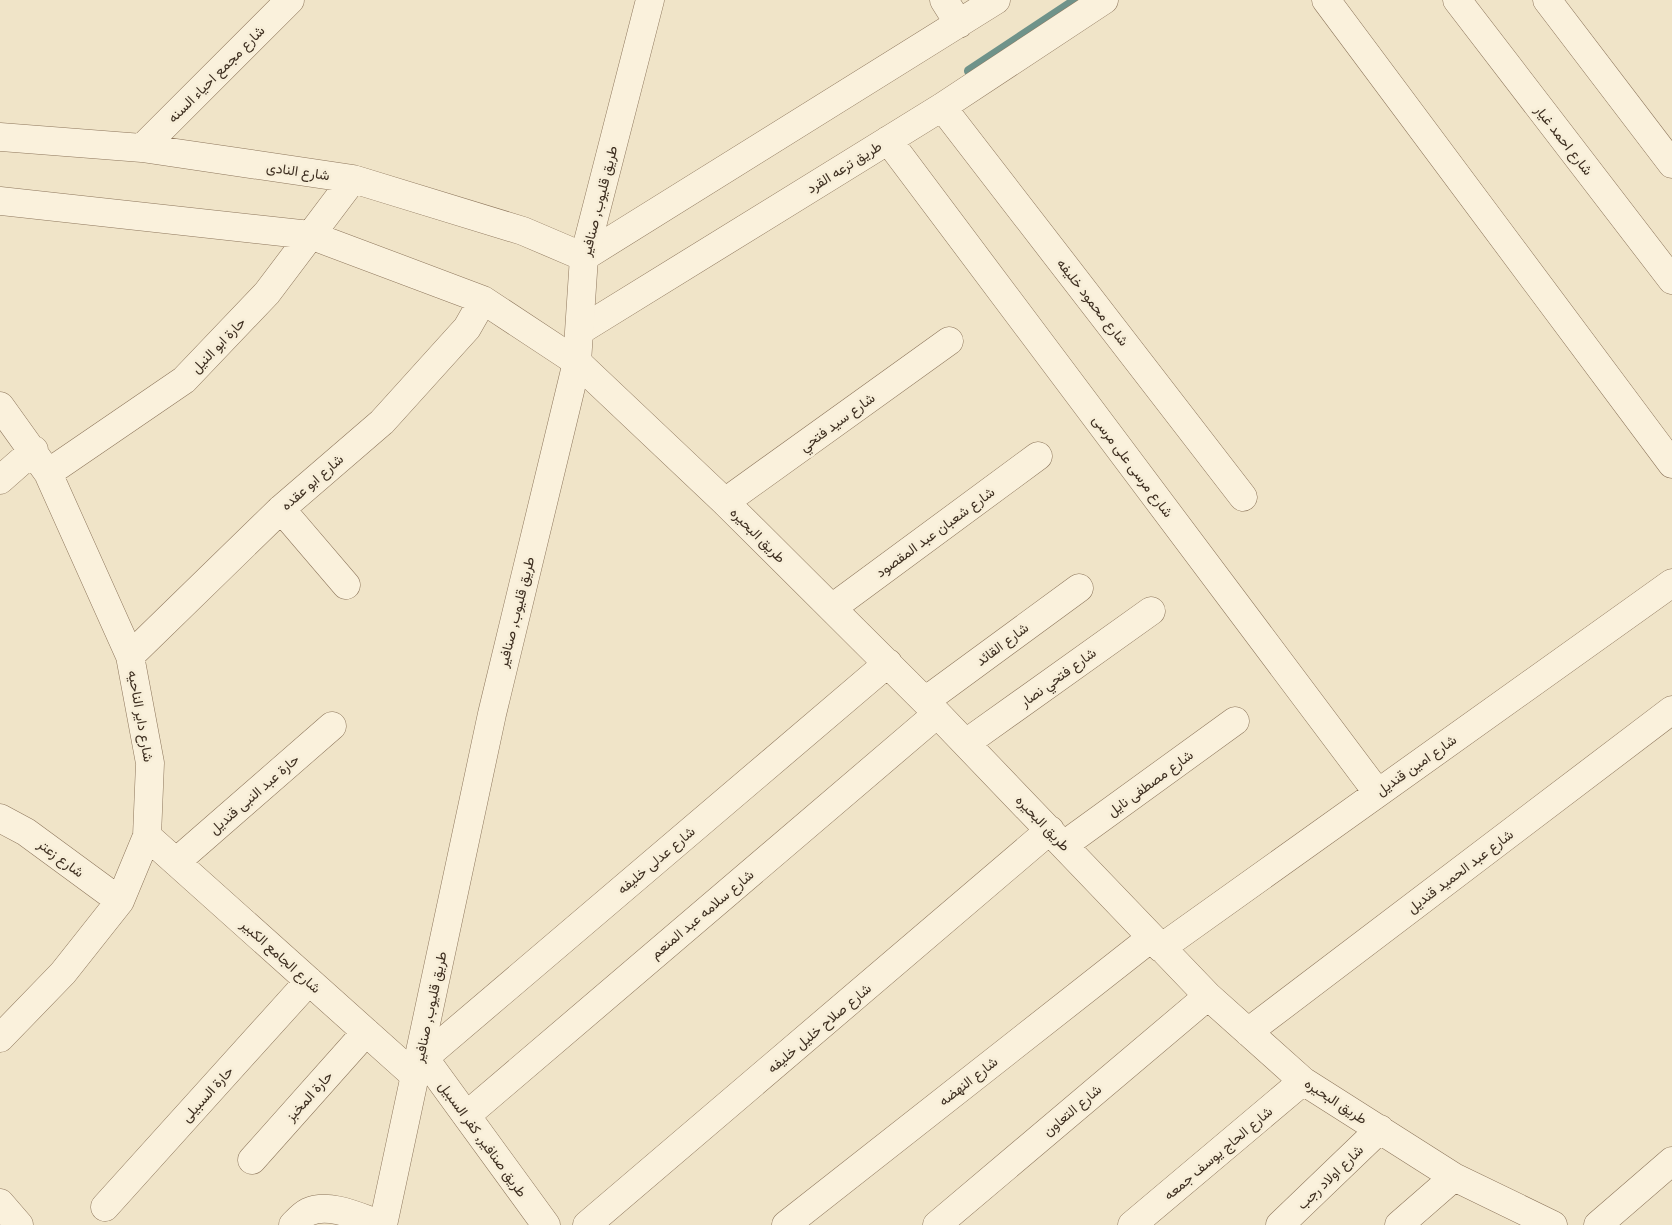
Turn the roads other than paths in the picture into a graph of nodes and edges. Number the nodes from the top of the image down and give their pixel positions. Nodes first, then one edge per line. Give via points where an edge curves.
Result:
1 (290, 0) edge
2 (650, 0) edge
3 (944, 0) edge
4 (996, 0) edge
5 (1104, 0) edge
6 (1326, 0) edge
7 (1457, 0) edge
8 (1547, 0) edge
9 (959, 24) junction
10 (942, 107) junction
11 (0, 137) edge
12 (888, 140) junction
13 (142, 148) junction
14 (1672, 164) edge
15 (352, 179) junction
16 (0, 201) edge
17 (310, 235) junction
18 (584, 257) junction
19 (1672, 280) edge
20 (483, 300) junction
21 (581, 330) junction
22 (949, 341) dead end
23 (577, 362) junction
24 (0, 406) edge
25 (34, 450) junction
26 (1038, 456) dead end
27 (1672, 464) edge
28 (48, 473) junction
29 (0, 480) edge
30 (1243, 497) dead end
31 (725, 502) junction
32 (281, 509) junction
33 (1672, 583) edge
34 (346, 585) dead end
35 (1078, 588) dead end
36 (832, 608) junction
37 (1151, 611) dead end
38 (130, 656) junction
39 (888, 663) junction
40 (931, 708) junction
41 (1672, 710) edge
42 (1235, 721) dead end
43 (332, 726) dead end
44 (966, 743) junction
45 (1378, 792) junction
46 (0, 818) edge
47 (147, 836) junction
48 (1057, 837) junction
49 (176, 862) junction
50 (120, 901) junction
51 (1156, 943) junction
52 (309, 981) junction
53 (1208, 996) junction
54 (366, 1032) junction
55 (1248, 1032) junction
56 (0, 1038) edge
57 (420, 1062) junction
58 (1303, 1081) junction
59 (466, 1115) junction
60 (1380, 1129) junction
61 (252, 1160) dead end
62 (1672, 1161) edge
63 (1454, 1177) junction
64 (0, 1203) edge
65 (105, 1207) dead end
66 (19, 1225) edge
67 (293, 1225) edge
68 (383, 1225) edge
69 (546, 1225) edge
70 (587, 1225) edge
71 (786, 1225) edge
72 (937, 1225) edge
73 (1132, 1225) edge
74 (1280, 1225) edge
75 (1399, 1225) edge
76 (1553, 1225) edge
77 (1598, 1225) edge

1 - 13 street, شارع مجمع احياء السنه
2 - 18 street, طريق قليوب, صنافير
3 - 9 street
4 - 9 street
5 - 10 street, طريق ترعه القرد
6 - 27 street
7 - 19 street, شارع احمد غيار
8 - 14 street
9 - 18 street
10 - 12 street, طريق ترعه القرد
10 - 30 street, شارع محمود خليفه
11 - 13 street, شارع النادى
12 - 21 street, طريق ترعه القرد
12 - 45 street, شارع مرسى على مرسى
13 - 15 street, شارع النادى
15 - 17 street, حارة ابو النيل
15 - 18 street, شارع النادى via 523,231
16 - 17 street, طريق البحيره
17 - 20 street, طريق البحيره
17 - 28 street, حارة ابو النيل via 267,293 184,380
18 - 21 street, طريق قليوب, صنافير
20 - 23 street, طريق البحيره
20 - 32 street, شارع ابو عقده via 467,328 382,422
21 - 23 street, طريق قليوب, صنافير
22 - 31 street, شارع سيد فتحي
23 - 31 street, طريق البحيره
23 - 57 street, طريق قليوب, صنافير via 492,714
24 - 25 street, شارع داير الناحيه
25 - 28 street, شارع داير الناحيه
25 - 29 street
26 - 36 street, شارع شعبان عبد المقصود
28 - 38 street, شارع داير الناحيه
31 - 36 street, طريق البحيره
32 - 34 street
32 - 38 street, شارع ابو عقده
33 - 45 street, شارع امين قنديل
35 - 40 street, شارع القائد
36 - 39 street, طريق البحيره
37 - 44 street, شارع فتحي نصار
38 - 47 street, شارع داير الناحيه via 150,763
39 - 40 street, طريق البحيره
39 - 57 street, شارع عدلى خليفه
40 - 44 street, طريق البحيره
40 - 59 street, شارع سلامه عبد المنعم
41 - 55 street, شارع عبد الحميد قنديل
42 - 48 street, شارع مصطفى نايل
43 - 49 street, حارة عبد النبى قنديل
44 - 48 street, طريق البحيره
45 - 51 street, شارع امين قنديل
46 - 50 street, شارع زعتر via 26,832
47 - 49 street, شارع الجامع الكبير
47 - 50 street, شارع داير الناحيه
48 - 51 street, طريق البحيره
48 - 70 street, شارع صلاح خليل خليفه
49 - 52 street, شارع الجامع الكبير
50 - 56 street, شارع داير الناحيه via 63,973
51 - 53 street, طريق البحيره
51 - 71 street, شارع النهضه
52 - 54 street, شارع الجامع الكبير
52 - 65 street, حارة السبيلى
53 - 55 street, طريق البحيره
53 - 72 street, شارع التعاون
54 - 57 street, شارع الجامع الكبير
54 - 61 street, حارة المخبز
55 - 58 street, طريق البحيره
57 - 59 street, طريق صنافير, كفر السبيل
57 - 68 street, طريق قليوب, صنافير
58 - 60 street, طريق البحيره
58 - 73 street, شارع الحاج يوسف جمعه
59 - 69 street, طريق صنافير, كفر السبيل
60 - 63 street, طريق البحيره
60 - 74 street, شارع اولاد رجب
62 - 77 street
63 - 75 street
63 - 76 street, طريق البحيره
64 - 66 street
67 - 68 street via 306,1213 318,1208

